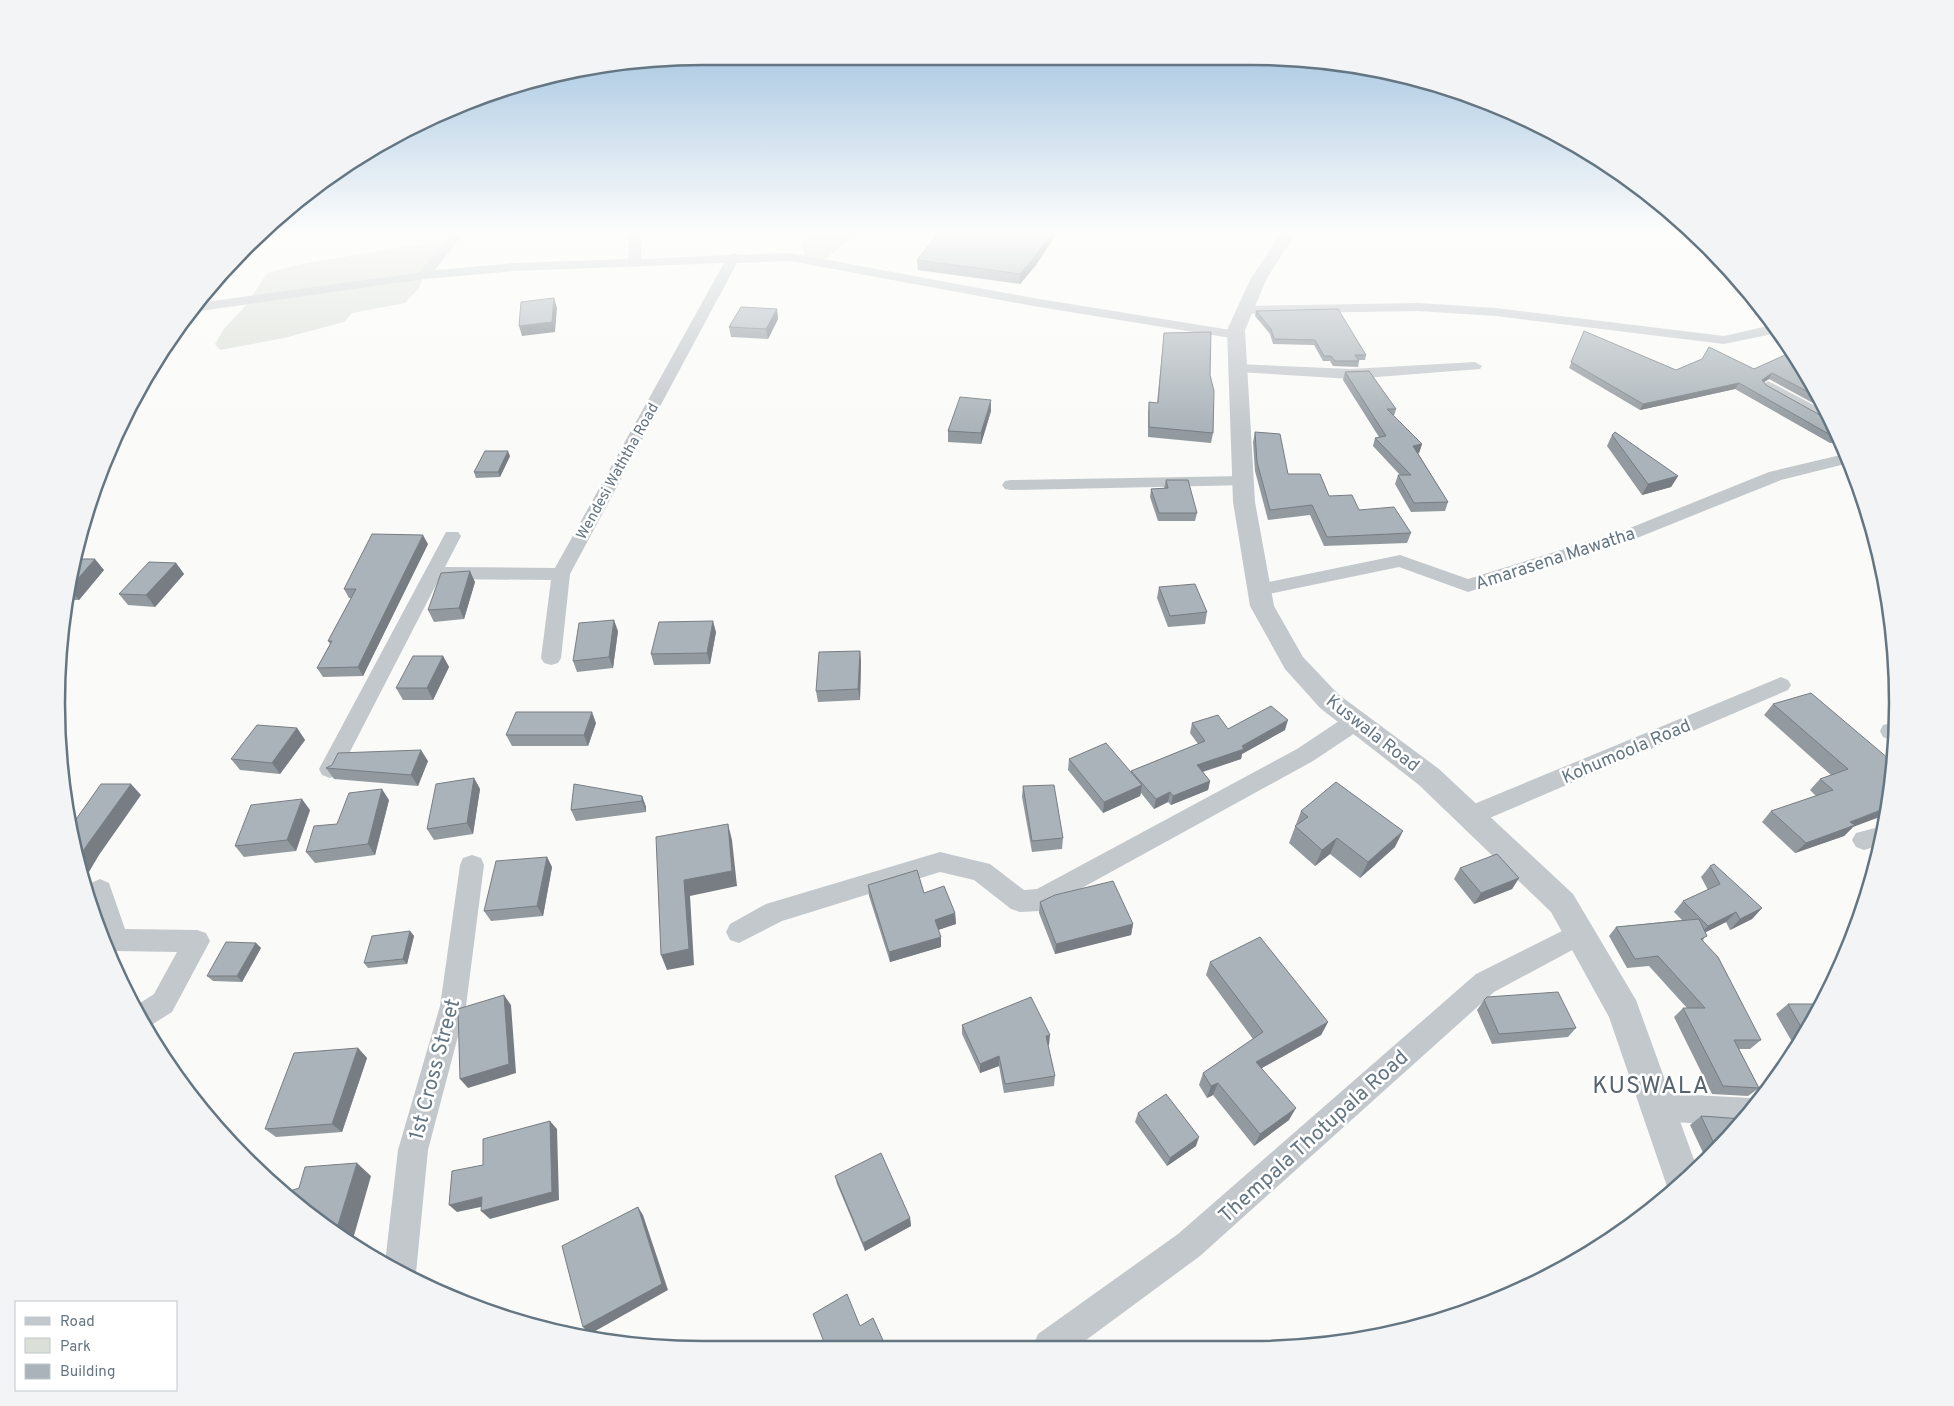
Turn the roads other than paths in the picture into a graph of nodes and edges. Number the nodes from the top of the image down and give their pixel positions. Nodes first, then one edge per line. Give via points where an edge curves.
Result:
1 (259, 299) edge
2 (711, 299) edge
3 (1016, 299) edge
4 (1250, 299) edge
5 (203, 307) edge
6 (1245, 310) junction
7 (1768, 331) edge
8 (1237, 335) junction
9 (1475, 366) dead end
10 (1238, 368) junction
11 (1768, 386) edge
12 (1820, 414) edge
13 (1841, 461) edge
14 (1243, 481) junction
15 (1011, 485) dead end
16 (452, 536) dead end
17 (434, 573) junction
18 (561, 574) junction
19 (1259, 590) junction
20 (551, 658) dead end
21 (1781, 685) dead end
22 (1356, 721) junction
23 (330, 769) edge
24 (1470, 816) junction
25 (472, 865) dead end
26 (100, 890) dead end
27 (739, 932) dead end
28 (1580, 933) junction
29 (146, 1014) edge
30 (1658, 1108) junction
31 (1741, 1112) edge
32 (1681, 1174) edge
33 (401, 1265) edge
34 (1057, 1341) edge

1 - 5 street
2 - 18 street, Wendesi Waththa Road
3 - 8 street
4 - 6 street, Kuswala Road
6 - 7 street via 1418,307 1496,312 1724,340
6 - 8 street, Kuswala Road
8 - 10 street, Kuswala Road
9 - 10 street via 1351,374
10 - 14 street, Kuswala Road
11 - 12 street
13 - 19 street, Amarasena Mawatha via 1775,476 1631,534 1468,586 1400,561
14 - 15 street
14 - 19 street, Kuswala Road
16 - 17 street
17 - 18 street
17 - 23 street via 407,618
18 - 20 street
19 - 22 street, Kuswala Road via 1262,606 1294,663 1329,701
21 - 24 street, Kohumoola Road
22 - 24 street, Kuswala Road via 1429,778
22 - 27 street via 1305,755 1040,900 1020,902 982,871 940,862 774,912
24 - 28 street, Kuswala Road via 1562,903
25 - 33 street, 1st Cross Street via 453,1006 413,1150
26 - 29 street via 116,940 198,941 163,1002
28 - 30 street, Kuswala Road via 1624,1011
28 - 34 street, Thempala Thotupala Road via 1485,982 1189,1245
30 - 31 street
30 - 32 street, Kuswala Road

